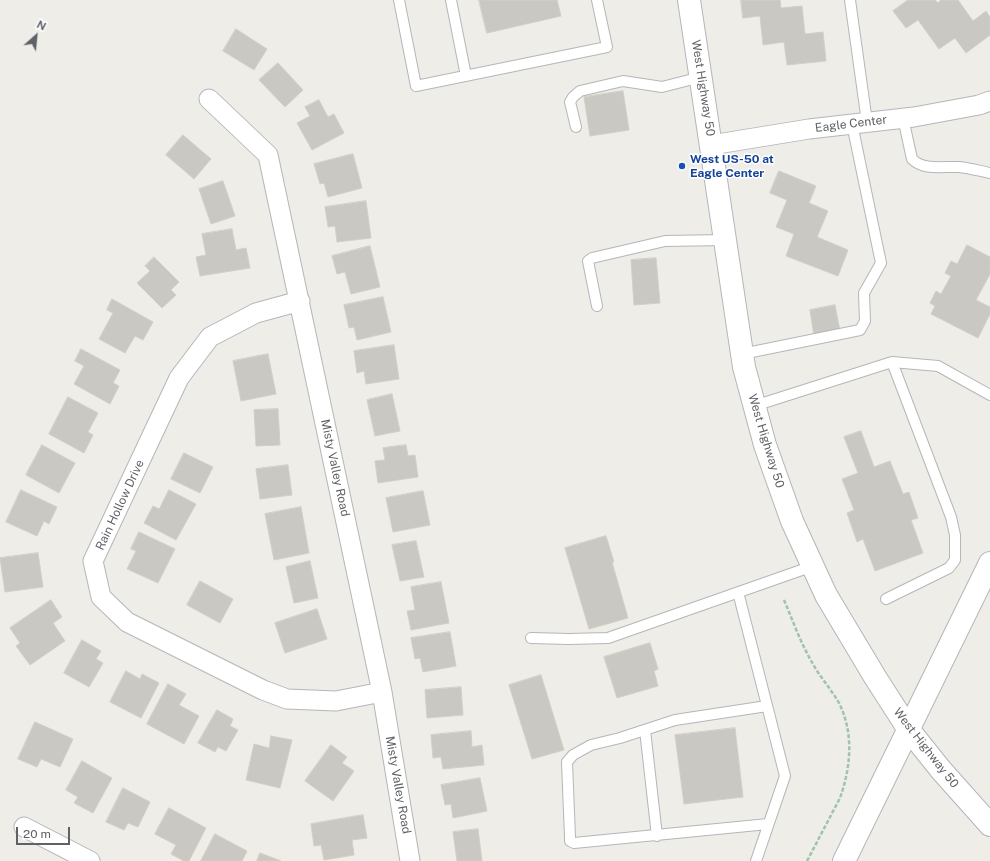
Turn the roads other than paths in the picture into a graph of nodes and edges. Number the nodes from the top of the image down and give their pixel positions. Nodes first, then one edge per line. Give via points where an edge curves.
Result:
1 (399, 0) edge
2 (451, 0) edge
3 (597, 0) edge
4 (689, 0) edge
5 (850, 0) edge
6 (466, 76) junction
7 (701, 77) junction
8 (209, 99) dead end
9 (990, 101) edge
10 (903, 118) junction
11 (860, 123) junction
12 (576, 127) dead end
13 (711, 144) junction
14 (990, 173) edge
15 (725, 240) junction
16 (300, 301) junction
17 (597, 306) dead end
18 (742, 354) junction
19 (892, 362) junction
20 (990, 395) edge
21 (754, 406) junction
22 (990, 563) edge
23 (813, 566) junction
24 (738, 592) junction
25 (886, 599) dead end
26 (531, 638) dead end
27 (382, 692) junction
28 (767, 706) junction
29 (645, 730) junction
30 (909, 730) junction
31 (768, 824) junction
32 (990, 825) edge
33 (24, 827) dead end
34 (657, 836) junction
35 (90, 861) edge
36 (410, 861) edge
37 (756, 861) edge
38 (844, 861) edge

1 - 6 lane via 416,86
2 - 6 lane
3 - 6 lane via 607,47
4 - 7 main road, West Highway 50
5 - 11 lane
7 - 12 lane via 662,86 623,81 580,92 570,102
7 - 13 main road, West Highway 50
8 - 16 street, Misty Valley Road via 268,156
9 - 10 street, Eagle Center
10 - 11 street, Eagle Center
10 - 14 lane via 912,159 916,163
11 - 13 street, Eagle Center
11 - 18 lane via 881,263 864,294 865,321 860,330
13 - 15 main road, West Highway 50
15 - 17 lane via 665,241 592,258 588,261
15 - 18 main road, West Highway 50
16 - 27 street, Misty Valley Road
16 - 27 street, Rain Hollow Drive via 256,313 210,337 178,378 93,561 101,598 126,622 263,690 286,699 336,700
18 - 21 main road, West Highway 50
19 - 20 lane via 938,366
19 - 21 lane
19 - 25 lane via 956,536 955,560 949,568
21 - 23 main road, West Highway 50 via 792,521
22 - 30 main road
23 - 24 lane
23 - 30 main road, West Highway 50 via 830,602
24 - 26 lane via 608,638
24 - 28 lane
27 - 36 street, Misty Valley Road
28 - 29 lane via 675,720
28 - 31 lane via 785,776
29 - 34 lane
29 - 34 lane via 591,745 570,758 570,841 583,843
30 - 32 main road, West Highway 50
30 - 38 main road
31 - 34 lane
31 - 37 lane
33 - 35 street

